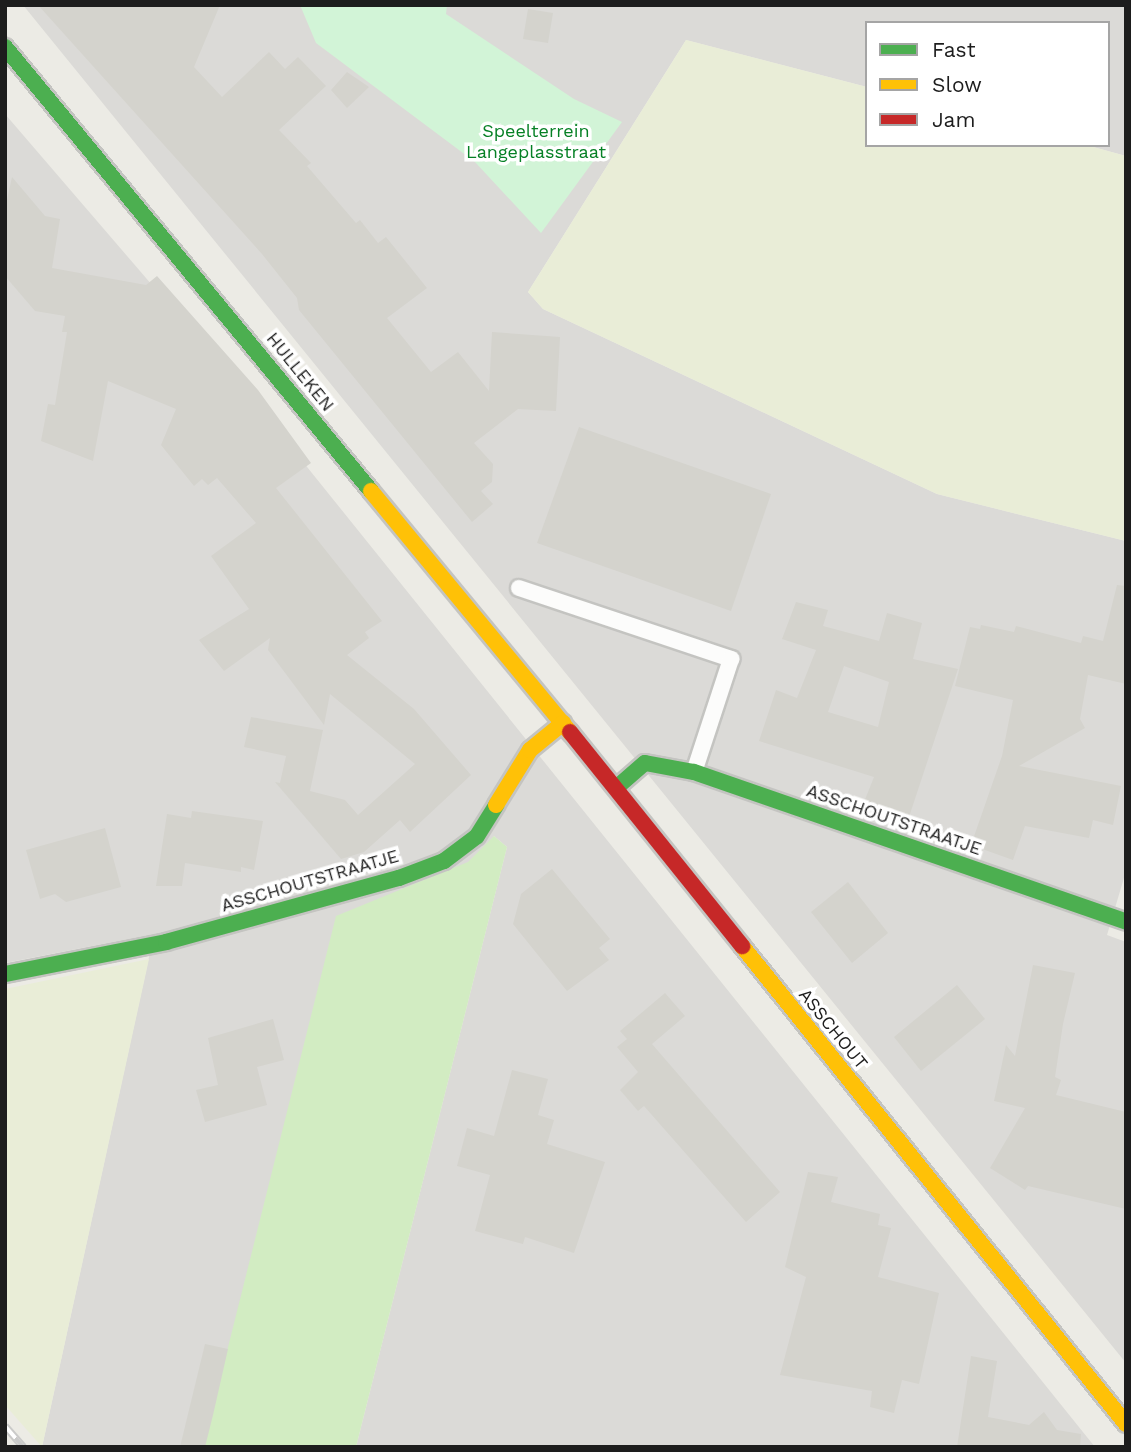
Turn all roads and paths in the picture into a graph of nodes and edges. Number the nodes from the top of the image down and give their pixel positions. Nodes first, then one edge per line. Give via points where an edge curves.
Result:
1 (5, 47) edge
2 (519, 588) dead end
3 (563, 723) junction
4 (694, 772) junction
5 (616, 788) junction
6 (1126, 922) edge
7 (5, 974) edge
8 (1126, 1424) edge

1 - 3 main road, HULLEKEN
2 - 4 lane via 731,659
3 - 5 main road, ASSCHOUT
3 - 7 main road, ASSCHOUTSTRAATJE via 530,750 477,836 444,860 399,878 166,942
4 - 5 main road, ASSCHOUTSTRAATJE via 645,763
4 - 6 main road, ASSCHOUTSTRAATJE
5 - 8 main road, ASSCHOUT

